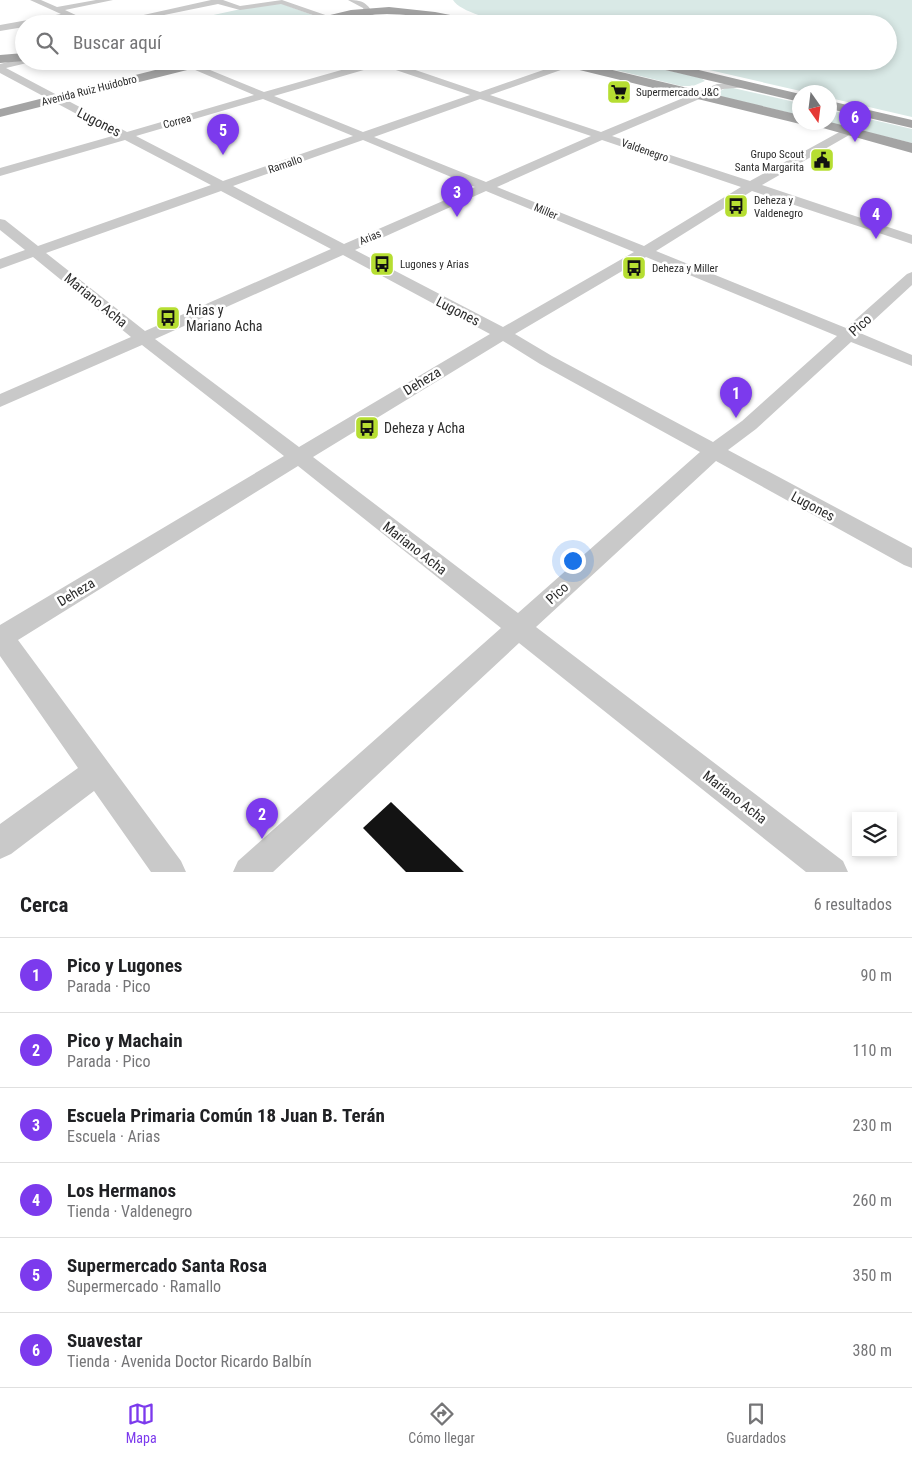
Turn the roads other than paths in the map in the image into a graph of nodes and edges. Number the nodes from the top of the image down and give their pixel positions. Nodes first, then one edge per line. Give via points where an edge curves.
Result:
1 (34, 0) edge
2 (110, 0) edge
3 (352, 0) edge
4 (217, 1) edge
5 (442, 6) dead end
6 (413, 7) junction
7 (58, 9) junction
8 (368, 11) junction
9 (71, 15) edge
10 (150, 15) edge
11 (321, 15) edge
12 (346, 15) edge
13 (369, 15) edge
14 (406, 15) edge
15 (446, 15) edge
16 (462, 15) edge
17 (15, 26) edge
18 (0, 28) edge
19 (15, 58) edge
20 (0, 59) edge
21 (15, 64) edge
22 (0, 68) edge
23 (151, 70) edge
24 (202, 70) edge
25 (354, 70) edge
26 (406, 70) edge
27 (543, 70) edge
28 (597, 70) edge
29 (682, 70) edge
30 (707, 76) junction
31 (744, 85) junction
32 (680, 90) junction
33 (479, 94) junction
34 (698, 95) junction
35 (49, 96) junction
36 (266, 96) junction
37 (792, 96) edge
38 (0, 105) edge
39 (837, 107) edge
40 (0, 113) edge
41 (792, 118) edge
42 (912, 124) edge
43 (837, 129) edge
44 (847, 132) junction
45 (125, 135) junction
46 (364, 136) junction
47 (601, 136) junction
48 (912, 148) edge
49 (0, 172) edge
50 (221, 186) junction
51 (487, 186) junction
52 (750, 186) junction
53 (0, 223) edge
54 (912, 240) edge
55 (341, 250) junction
56 (38, 252) junction
57 (644, 252) junction
58 (0, 264) edge
59 (912, 277) edge
60 (503, 334) junction
61 (848, 336) junction
62 (142, 337) junction
63 (912, 361) edge
64 (0, 402) edge
65 (713, 452) junction
66 (298, 456) junction
67 (912, 559) edge
68 (518, 628) junction
69 (0, 637) edge
70 (97, 771) junction
71 (0, 843) edge
72 (170, 872) edge
73 (249, 872) edge
74 (832, 872) edge

1 - 7 street
2 - 7 street
3 - 8 street via 363,4
4 - 10 street
4 - 11 street via 240,8 281,2
5 - 16 main road
6 - 8 main road
6 - 14 main road
6 - 15 main road
7 - 9 street
8 - 12 main road
8 - 13 street
17 - 18 street
19 - 20 main road
21 - 22 street
22 - 35 street, Lugones
23 - 35 main road, Avenida Ruiz Huidobro
24 - 36 street, Miller
25 - 36 street, Correa
26 - 33 street, Valdenegro
27 - 33 street, Ramallo
28 - 32 main road
29 - 30 main road
30 - 31 main road
30 - 32 main road via 710,79 705,86
31 - 34 street, Arias via 721,86
31 - 37 main road
32 - 34 main road
33 - 46 street, Ramallo
33 - 47 street, Valdenegro
34 - 41 main road
34 - 47 street, Arias
35 - 38 main road, Avenida Ruiz Huidobro
35 - 40 main road, Avenida Ruiz Huidobro
35 - 45 street, Lugones
36 - 45 street, Correa
36 - 46 street, Miller
39 - 42 main road
43 - 44 main road
44 - 48 main road
44 - 52 street, Deheza
45 - 49 street, Correa
45 - 50 street, Lugones
46 - 50 street, Ramallo
46 - 51 street, Miller
47 - 51 street, Arias
47 - 52 street, Valdenegro
50 - 55 street, Lugones
50 - 56 street, Ramallo
51 - 55 street, Arias
51 - 57 street, Miller
52 - 54 street, Valdenegro
52 - 57 street, Deheza
53 - 56 street, Mariano Acha
55 - 60 street, Lugones
55 - 62 street, Arias
56 - 58 street, Ramallo
56 - 62 street, Mariano Acha
57 - 60 street, Deheza
57 - 61 street, Miller
59 - 61 street, Pico
60 - 65 street, Lugones
60 - 66 street, Deheza
61 - 63 street, Miller
61 - 65 street, Pico via 750,425
62 - 64 street, Arias
62 - 66 street, Mariano Acha
65 - 67 street, Lugones
65 - 68 street, Pico
66 - 68 street, Mariano Acha
66 - 69 street, Deheza
68 - 73 street, Pico
68 - 74 street, Mariano Acha
69 - 70 street
70 - 71 street
70 - 72 street

